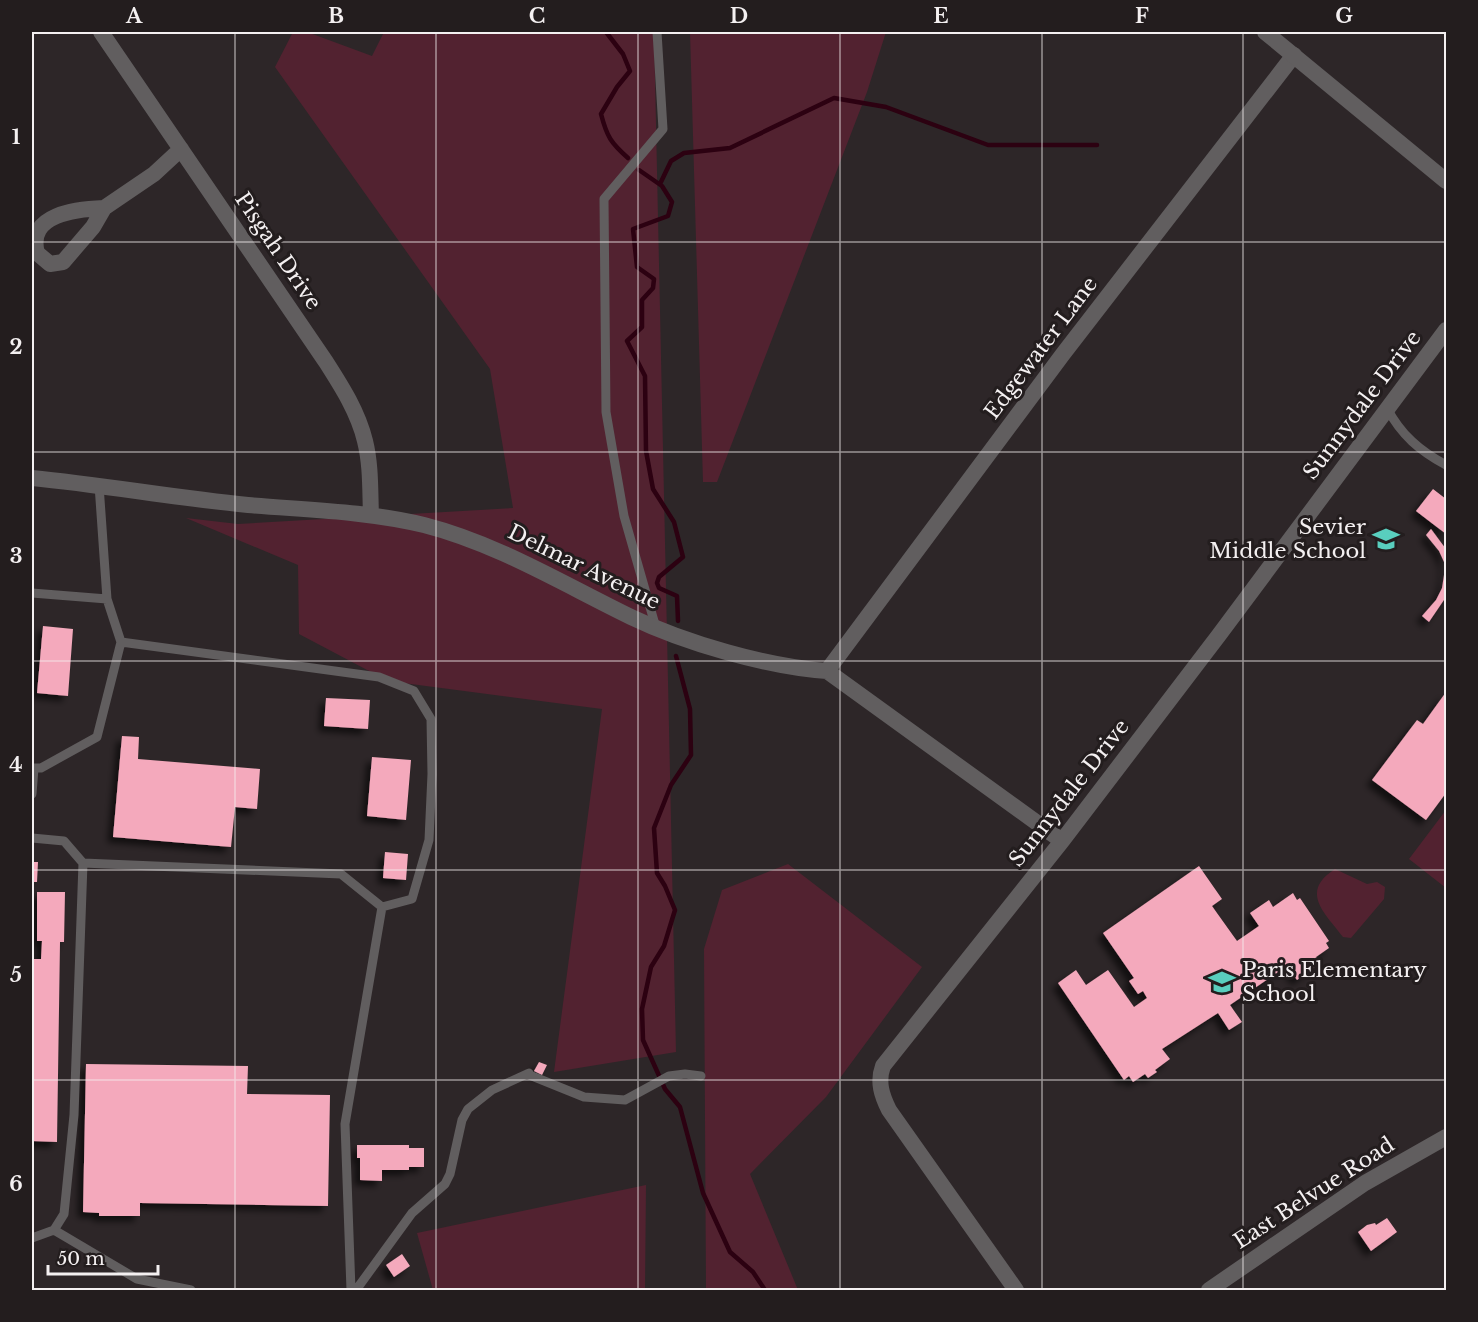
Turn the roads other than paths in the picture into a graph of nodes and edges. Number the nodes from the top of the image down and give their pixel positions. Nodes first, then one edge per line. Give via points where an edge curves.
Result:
1 (101, 32) edge
2 (657, 32) edge
3 (1265, 32) edge
4 (1294, 55) junction
5 (181, 149) junction
6 (1446, 181) edge
7 (104, 208) dead end
8 (1446, 330) edge
9 (1388, 408) junction
10 (1446, 465) edge
11 (32, 478) edge
12 (99, 485) junction
13 (370, 515) junction
14 (32, 592) edge
15 (106, 599) junction
16 (656, 628) junction
17 (121, 642) junction
18 (827, 671) junction
19 (33, 768) edge
20 (32, 794) edge
21 (32, 838) edge
22 (1062, 841) junction
23 (83, 863) junction
24 (382, 907) junction
25 (701, 1076) dead end
26 (1446, 1137) edge
27 (54, 1230) junction
28 (32, 1238) edge
29 (191, 1290) edge
30 (351, 1290) edge
31 (356, 1290) edge
32 (1016, 1290) edge
33 (1209, 1290) edge

1 - 5 street, Pisgah Drive
2 - 16 lane via 663,129 604,199 606,412 624,516
3 - 4 street
4 - 6 street
4 - 18 street, Edgewater Lane via 1063,354
5 - 7 street via 154,174
5 - 13 street, Pisgah Drive via 350,400 367,450
8 - 9 street, Sunnydale Drive
9 - 10 lane via 1410,441
9 - 22 street, Sunnydale Drive
11 - 12 street, Delmar Avenue
12 - 13 street, Delmar Avenue
12 - 15 lane
13 - 16 street, Delmar Avenue via 424,526 490,547
14 - 15 lane
15 - 17 lane
16 - 18 street, Delmar Avenue via 749,657
17 - 19 lane via 97,737 40,768
17 - 24 lane via 379,677 414,691 431,719 429,840 412,898
18 - 22 street, Delmar Avenue
19 - 20 lane
21 - 23 lane via 64,841
22 - 32 street, Sunnydale Drive via 889,1057 880,1079 884,1099 895,1120
23 - 24 lane via 340,874
23 - 27 lane via 74,1115 64,1214
24 - 30 lane via 345,1124
25 - 31 lane via 669,1076 625,1100 584,1097 528,1074 492,1090 468,1109 462,1120 445,1184 412,1213
26 - 33 street, East Belvue Road via 1365,1183
27 - 28 lane
27 - 29 lane via 137,1279

